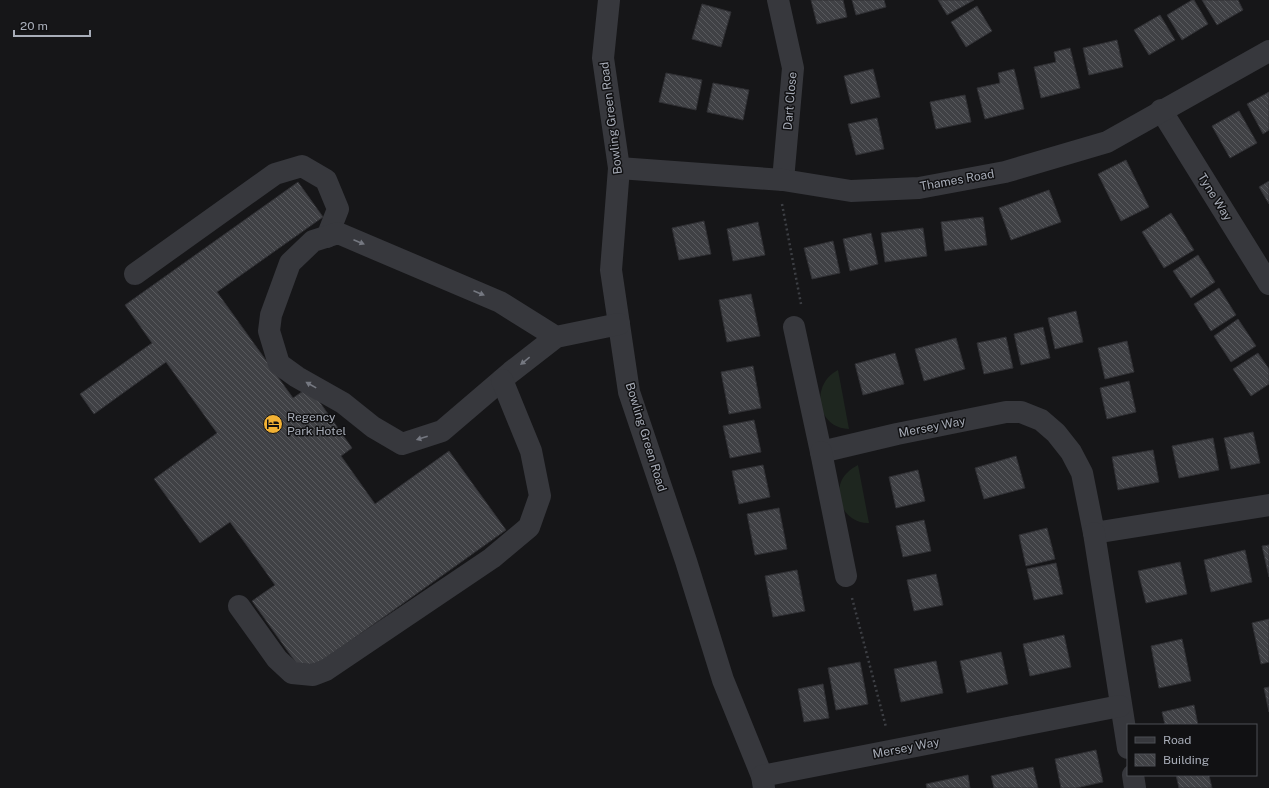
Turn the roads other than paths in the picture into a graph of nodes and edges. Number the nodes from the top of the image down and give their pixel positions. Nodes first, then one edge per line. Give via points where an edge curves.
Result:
1 (609, 0) edge
2 (778, 0) edge
3 (1269, 51) edge
4 (1162, 110) junction
5 (619, 168) junction
6 (783, 180) junction
7 (327, 237) junction
8 (135, 274) dead end
9 (1269, 284) edge
10 (619, 324) junction
11 (794, 327) road end
12 (556, 337) junction
13 (502, 380) junction
14 (821, 452) junction
15 (1269, 505) edge
16 (1094, 533) junction
17 (846, 576) road end
18 (239, 606) dead end
19 (1120, 706) junction
20 (1127, 743) edge
21 (1133, 776) edge
22 (763, 782) edge
23 (1135, 788) edge

1 - 5 street, Bowling Green Road via 603,58
2 - 6 street, Dart Close via 793,68
3 - 4 street, Thames Road
4 - 6 street, Thames Road via 1107,142 1005,172 919,188 851,191
4 - 9 street, Tyne Way
5 - 6 street, Thames Road
5 - 10 street, Bowling Green Road via 612,270
7 - 8 street via 338,209 326,180 302,166 275,174
7 -> 12 street via 338,233 494,299
13 -> 7 street via 442,431 402,444 373,427 343,403 279,364 269,331 271,315 290,263 313,241
10 - 12 street
10 - 22 street, Bowling Green Road via 629,392 723,680
11 - 14 street
12 -> 13 street
13 - 18 street via 531,451 540,496 529,527 501,552 314,676 292,673 277,659
14 - 16 street, Mersey Way via 1006,412 1021,412 1041,420 1056,433 1071,452 1082,473
14 - 17 street
15 - 16 street
16 - 19 street, Mersey Way
19 - 20 street, Mersey Way
19 - 22 street, Mersey Way via 892,751
21 - 23 street

